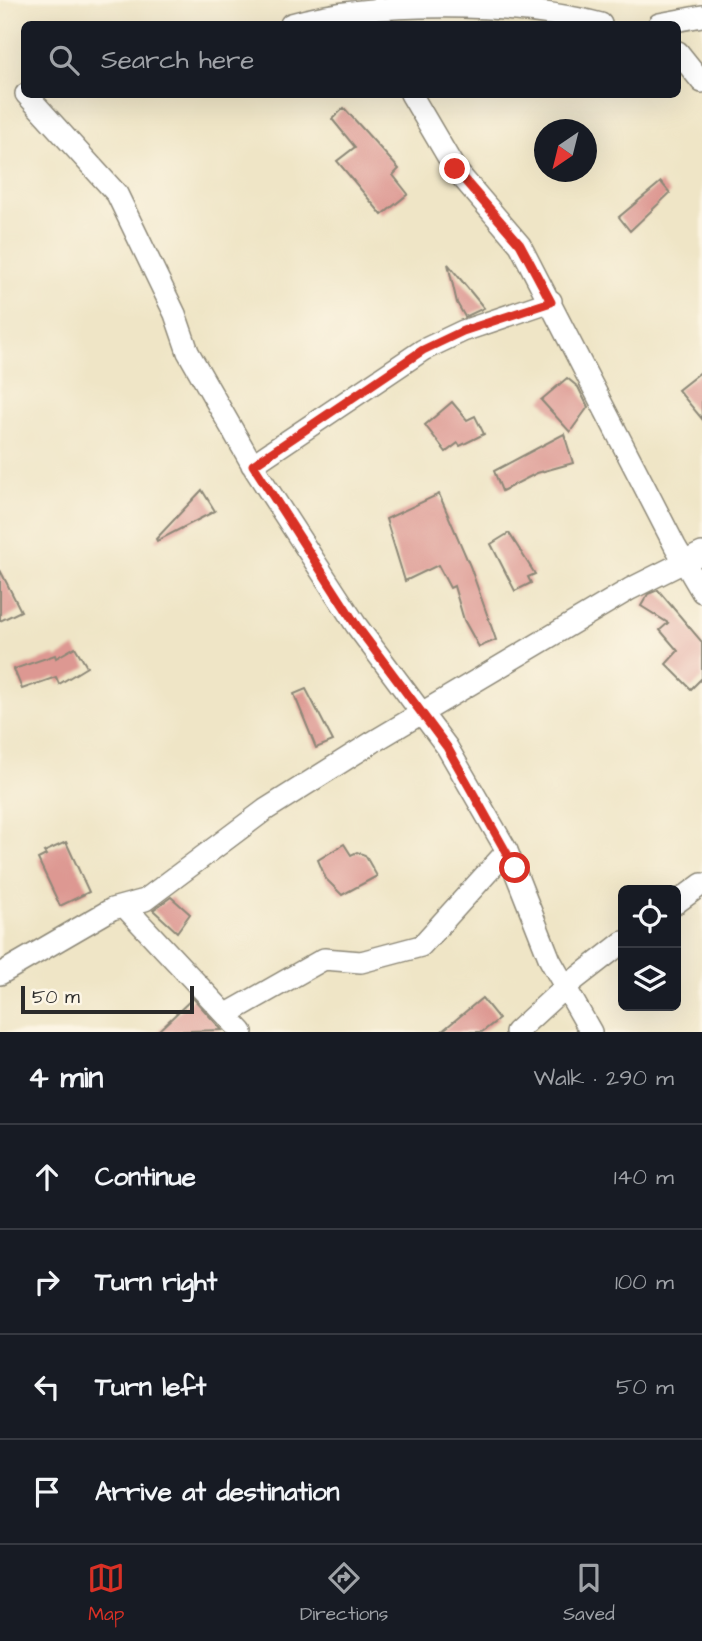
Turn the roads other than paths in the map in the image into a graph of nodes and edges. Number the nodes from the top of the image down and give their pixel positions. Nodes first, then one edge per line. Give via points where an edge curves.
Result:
1 (702, 16) edge
2 (367, 18) edge
3 (329, 21) edge
4 (579, 21) edge
5 (675, 21) edge
6 (681, 57) edge
7 (702, 82) edge
8 (30, 98) edge
9 (413, 98) edge
10 (551, 302) junction
11 (253, 465) junction
12 (693, 557) edge
13 (702, 592) edge
14 (424, 714) junction
15 (507, 851) junction
16 (702, 884) edge
17 (681, 899) edge
18 (125, 907) junction
19 (618, 947) edge
20 (0, 974) edge
21 (564, 988) junction
22 (227, 1014) junction
23 (242, 1032) edge
24 (516, 1032) edge
25 (591, 1032) edge

1 - 5 street
2 - 3 street
2 - 4 street via 469,6
6 - 7 street
8 - 11 street via 117,194 175,314 188,352
9 - 10 street via 455,169 520,244
10 - 11 street via 463,331 423,350
10 - 12 street
11 - 14 street via 356,625
12 - 13 street
12 - 14 street via 630,589
14 - 15 street
14 - 18 street via 265,810 145,900
15 - 21 street
15 - 22 street via 421,946 361,962 324,959
16 - 17 street
18 - 20 street via 112,909
18 - 22 street
19 - 21 street
21 - 24 street
21 - 25 street
22 - 23 street

